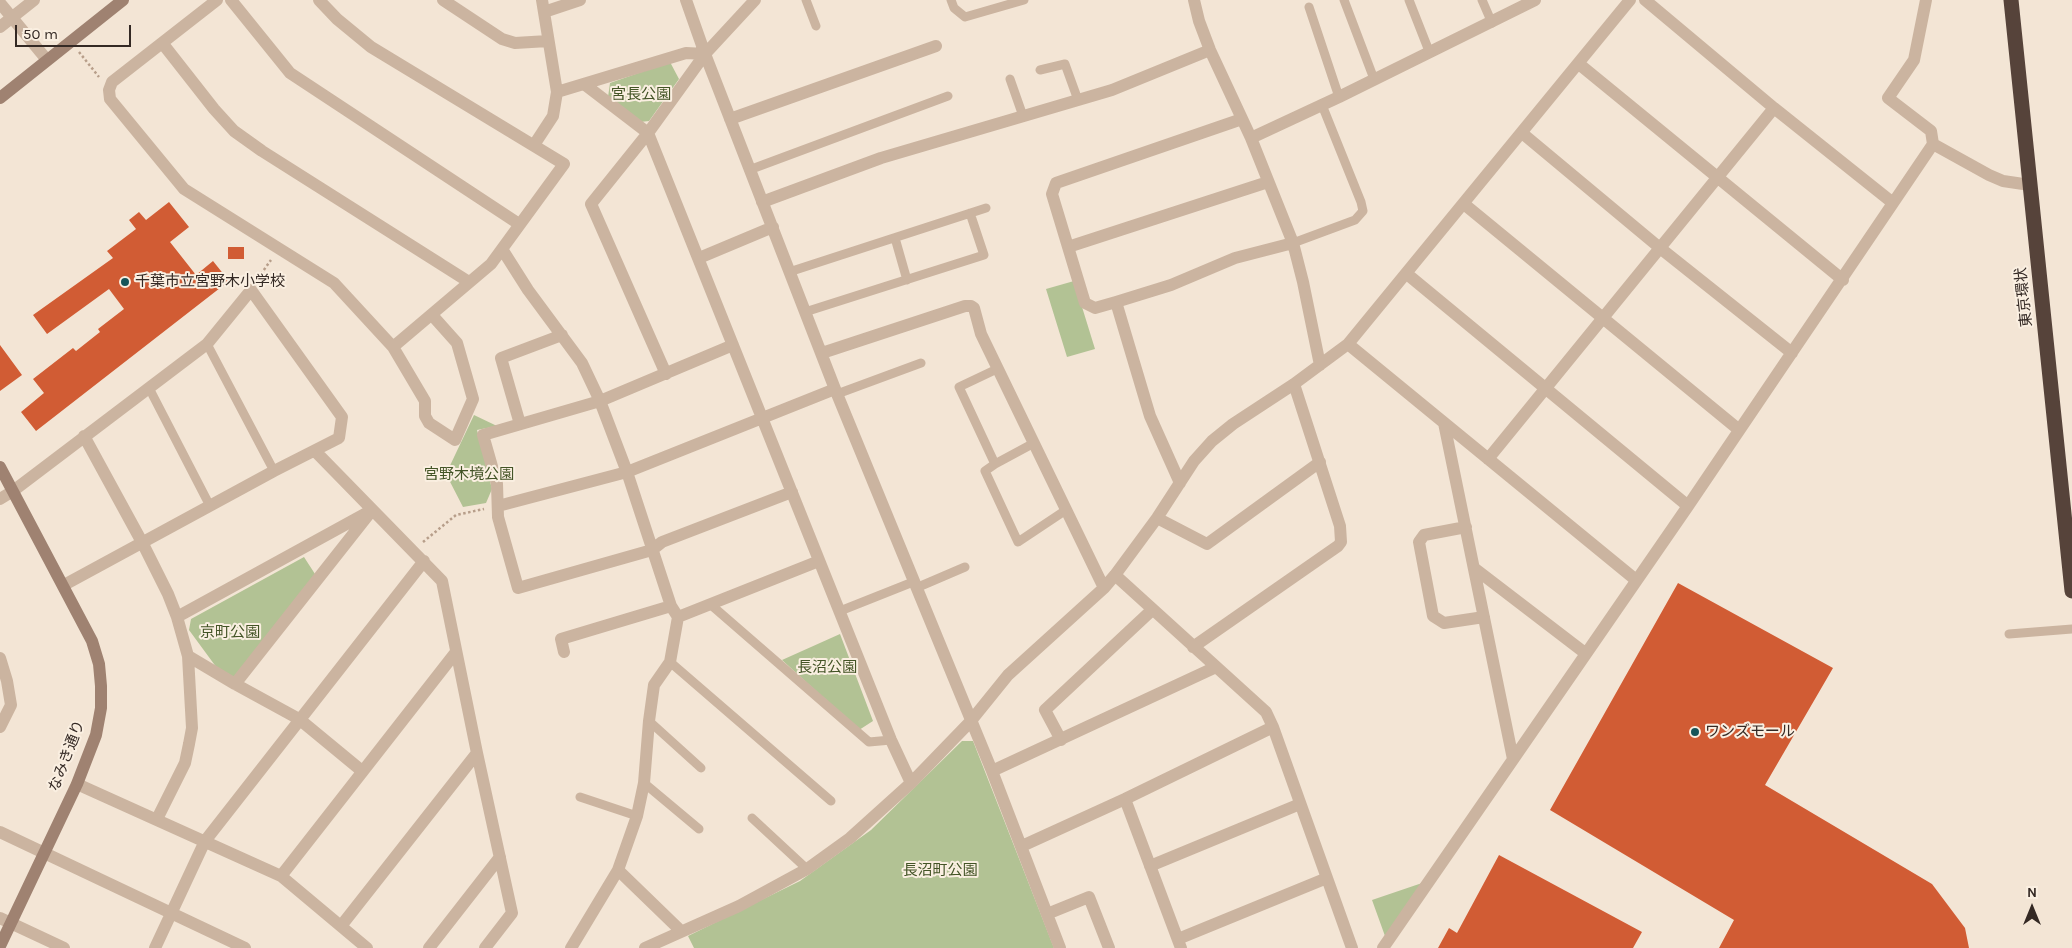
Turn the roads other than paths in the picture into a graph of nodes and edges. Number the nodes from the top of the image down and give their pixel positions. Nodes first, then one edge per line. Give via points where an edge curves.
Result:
1 (34, 0) edge
2 (123, 0) edge
3 (217, 0) edge
4 (231, 0) edge
5 (319, 0) edge
6 (443, 0) edge
7 (580, 0) edge
8 (686, 0) edge
9 (755, 0) edge
10 (806, 0) edge
11 (951, 0) edge
12 (1024, 0) edge
13 (1194, 0) edge
14 (1344, 0) edge
15 (1409, 0) edge
16 (1482, 0) edge
17 (1535, 0) edge
18 (1630, 0) edge
19 (1645, 0) edge
20 (1926, 0) edge
21 (2011, 0) edge
22 (0, 3) edge
23 (543, 6) edge
24 (1309, 7) dead end
25 (12, 18) junction
26 (1492, 23) junction
27 (816, 26) dead end
28 (0, 27) edge
29 (548, 41) junction
30 (163, 44) junction
31 (936, 46) dead end
32 (1210, 50) junction
33 (1428, 51) junction
34 (705, 54) junction
35 (47, 60) junction
36 (1579, 64) junction
37 (1040, 70) dead end
38 (1010, 79) dead end
39 (1374, 79) junction
40 (584, 84) junction
41 (556, 92) junction
42 (948, 96) dead end
43 (1339, 97) junction
44 (0, 98) edge
45 (1078, 100) junction
46 (1322, 105) junction
47 (1774, 108) junction
48 (1023, 116) junction
49 (730, 119) junction
50 (1242, 120) junction
51 (1522, 133) junction
52 (648, 134) junction
53 (1251, 138) junction
54 (1933, 144) junction
55 (534, 145) junction
56 (749, 170) junction
57 (1718, 178) junction
58 (1268, 182) junction
59 (2030, 185) junction
60 (762, 202) junction
61 (1892, 203) junction
62 (1464, 204) junction
63 (986, 208) dead end
64 (970, 213) junction
65 (519, 224) junction
66 (773, 227) junction
67 (895, 238) junction
68 (1293, 243) junction
69 (1068, 247) junction
70 (1660, 248) junction
71 (502, 250) junction
72 (699, 258) junction
73 (789, 272) junction
74 (1407, 274) junction
75 (907, 280) junction
76 (1843, 280) junction
77 (469, 282) junction
78 (1116, 302) junction
79 (805, 312) junction
80 (432, 315) junction
81 (1602, 318) junction
82 (562, 335) junction
83 (208, 344) junction
84 (1348, 344) junction
85 (733, 345) junction
86 (393, 347) junction
87 (822, 353) junction
88 (1792, 353) junction
89 (921, 363) dead end
90 (1320, 366) junction
91 (998, 369) junction
92 (666, 374) junction
93 (1294, 384) junction
94 (149, 388) junction
95 (1545, 388) junction
96 (836, 391) junction
97 (600, 401) junction
98 (762, 418) junction
99 (1444, 423) junction
100 (520, 424) junction
101 (1738, 429) junction
102 (84, 436) junction
103 (1034, 443) junction
104 (315, 451) junction
105 (1488, 459) junction
106 (1320, 462) junction
107 (995, 464) junction
108 (0, 467) edge
109 (274, 471) junction
110 (627, 472) junction
111 (1180, 483) junction
112 (13, 491) junction
113 (792, 492) junction
114 (0, 499) edge
115 (210, 506) junction
116 (498, 506) junction
117 (1688, 506) junction
118 (372, 510) junction
119 (1066, 510) junction
120 (1157, 518) junction
121 (1466, 527) junction
122 (143, 544) junction
123 (652, 550) junction
124 (424, 561) junction
125 (819, 561) junction
126 (965, 567) dead end
127 (1474, 568) junction
128 (1115, 575) junction
129 (1636, 580) junction
130 (64, 585) junction
131 (914, 585) junction
132 (1104, 588) junction
133 (2072, 591) edge
134 (710, 604) junction
135 (1152, 610) junction
136 (840, 611) junction
137 (675, 612) junction
138 (177, 617) junction
139 (1484, 617) junction
140 (2072, 629) edge
141 (2009, 634) dead end
142 (1193, 647) junction
143 (456, 652) junction
144 (564, 652) dead end
145 (1585, 653) junction
146 (188, 656) junction
147 (0, 658) edge
148 (670, 662) junction
149 (1216, 667) junction
150 (234, 684) junction
151 (299, 719) junction
152 (649, 722) junction
153 (970, 722) junction
154 (0, 727) edge
155 (1273, 727) junction
156 (891, 740) junction
157 (1061, 740) junction
158 (477, 753) junction
159 (1513, 759) junction
160 (701, 768) dead end
161 (362, 771) junction
162 (992, 771) junction
163 (912, 782) junction
164 (644, 783) junction
165 (77, 784) junction
166 (580, 797) dead end
167 (1125, 799) junction
168 (831, 802) dead end
169 (1300, 804) junction
170 (637, 816) junction
171 (157, 818) junction
172 (752, 818) dead end
173 (699, 829) dead end
174 (0, 832) edge
175 (205, 841) junction
176 (1022, 846) junction
177 (43, 854) junction
178 (500, 857) junction
179 (1150, 866) junction
180 (807, 869) junction
181 (618, 870) junction
182 (281, 876) junction
183 (1327, 878) junction
184 (172, 913) junction
185 (1047, 914) junction
186 (5, 921) edge
187 (341, 926) junction
188 (681, 931) junction
189 (1180, 944) edge
190 (0, 946) edge
191 (64, 948) edge
192 (155, 948) edge
193 (245, 948) edge
194 (367, 948) edge
195 (429, 948) edge
196 (485, 948) edge
197 (572, 948) edge
198 (646, 948) edge
199 (1060, 948) edge
200 (1109, 948) edge
201 (1352, 948) edge
202 (1383, 948) edge

1 - 25 street
2 - 35 street
3 - 30 street
4 - 65 street via 290,73
5 - 55 street via 336,19 371,47
6 - 29 street via 502,39 515,43
7 - 23 street
8 - 34 street
9 - 34 street
10 - 27 lane
11 - 12 lane via 954,8 965,17
13 - 32 street
14 - 39 lane
15 - 33 lane
16 - 26 lane
17 - 26 street
18 - 36 street
19 - 47 street
20 - 54 street via 1914,60 1888,98 1931,131
21 - 59 highway, 東京環状
22 - 25 street
23 - 29 street
24 - 43 lane
25 - 28 street
25 - 35 street
26 - 33 street
29 - 41 street
30 - 77 street via 234,131
30 - 86 street via 112,82 110,99 184,189 334,283
31 - 49 street
32 - 45 street via 1112,90
32 - 50 street
33 - 39 street
34 - 40 street via 686,53
34 - 49 street
34 - 52 street
35 - 44 street
36 - 51 street
36 - 57 street
37 - 45 lane via 1065,64
38 - 48 lane
39 - 43 street
40 - 41 street
40 - 52 street
41 - 55 street via 553,116
42 - 56 lane
43 - 46 street
45 - 48 street
46 - 53 street
46 - 68 lane via 1363,211 1355,220
47 - 57 street
47 - 61 street
48 - 60 street via 881,158
49 - 56 street
50 - 53 street
50 - 69 street via 1056,183 1052,194
51 - 62 street
51 - 70 street
52 - 72 street
52 - 92 street via 590,204
53 - 58 street
54 - 59 street via 2003,181
54 - 61 street
55 - 65 street via 564,164
56 - 60 street
57 - 70 street
57 - 76 street
58 - 68 street
58 - 69 street
59 - 133 highway, 東京環状
60 - 66 street
61 - 76 street
62 - 74 street
62 - 81 street
63 - 64 lane
64 - 67 lane
64 - 75 lane via 984,255
65 - 71 street
66 - 72 street
66 - 73 street
67 - 73 lane
67 - 75 lane
68 - 78 street via 1235,258 1170,285
68 - 90 street
69 - 78 street via 1085,303 1095,308
70 - 81 street
70 - 88 street
71 - 77 street
71 - 82 street
72 - 85 street
73 - 79 street
74 - 84 street
74 - 95 street
75 - 79 lane
76 - 88 street
77 - 80 street
78 - 111 street via 1150,416
79 - 87 street
80 - 86 street
80 - 86 street via 457,343 473,399 455,440 429,423 425,416 425,402
81 - 95 street
81 - 101 street
82 - 97 street via 582,363
82 - 100 street via 501,358
83 - 94 street
83 - 104 street via 250,290 342,417 339,438
83 - 109 lane
84 - 90 street
84 - 99 street
85 - 92 street
85 - 98 street
87 - 91 street via 971,306
87 - 96 street
88 - 101 street
89 - 96 lane
90 - 93 street
91 - 103 street
91 - 107 lane via 960,388
92 - 97 street
93 - 106 street
93 - 111 street via 1212,441
94 - 102 street
94 - 115 lane
95 - 105 street
95 - 117 street
96 - 98 street
96 - 131 street
97 - 100 street
97 - 110 street
98 - 110 street
98 - 113 street
99 - 105 street
99 - 121 street
100 - 116 street via 483,435 497,484
101 - 117 street
102 - 112 street
102 - 122 street
103 - 107 lane
103 - 119 street
104 - 109 street
104 - 118 street
105 - 129 street
106 - 120 street via 1207,544
106 - 142 street via 1342,535 1338,546
107 - 119 lane via 985,471 1018,542
108 - 112 street, なみき通り
109 - 115 street
110 - 116 street
110 - 123 street
111 - 120 street
112 - 114 street
112 - 130 street, なみき通り
113 - 123 street via 662,542
113 - 125 street
115 - 122 street
116 - 123 street via 498,517 518,588
117 - 129 street
118 - 124 street
118 - 138 street
118 - 150 street
119 - 132 street
120 - 128 street
121 - 127 street
121 - 139 street via 1424,535 1419,542 1433,616 1444,623
122 - 130 street
122 - 138 street
123 - 137 street
124 - 143 street via 442,581
124 - 151 street
125 - 134 street
125 - 136 street
126 - 131 lane
127 - 139 street
127 - 145 street
128 - 132 street
128 - 135 street
129 - 145 street
130 - 165 street, なみき通り via 92,641 101,686 96,735
131 - 136 lane
131 - 153 street
132 - 153 street via 1008,675
134 - 137 street
134 - 156 lane via 869,742
135 - 142 street
135 - 157 street via 1046,710
136 - 156 street
137 - 144 street via 561,639
137 - 148 street
138 - 146 street
139 - 159 street
140 - 141 lane
142 - 149 street
143 - 158 street
143 - 161 street
145 - 159 street
146 - 150 street
146 - 171 street via 190,744 185,763
147 - 154 street via 11,705
148 - 152 street via 654,685
148 - 168 lane
149 - 155 street via 1266,712
149 - 157 street
150 - 151 street
151 - 161 street
151 - 175 street
152 - 160 lane
152 - 164 street
153 - 162 street
153 - 163 street
155 - 167 street
155 - 169 street
156 - 163 street
157 - 162 street
158 - 178 street
158 - 187 street
159 - 202 street
161 - 182 street
162 - 176 street
163 - 180 street via 850,838
164 - 170 street
164 - 173 lane
165 - 171 street
165 - 177 street, なみき通り
166 - 170 lane
167 - 176 street
167 - 179 street
169 - 179 street
169 - 183 street
170 - 181 street
171 - 175 street
172 - 180 lane
174 - 177 street
175 - 182 street
175 - 184 street
176 - 185 street
177 - 184 street
177 - 186 street, なみき通り
178 - 195 street
178 - 196 street via 512,913
179 - 189 street
180 - 188 street via 739,906
181 - 188 street
181 - 197 street
182 - 187 street
183 - 189 street
183 - 201 street
184 - 192 street
184 - 193 street
185 - 199 street
185 - 200 street via 1089,897
186 - 190 street, なみき通り
186 - 191 street
187 - 194 street
188 - 198 street

